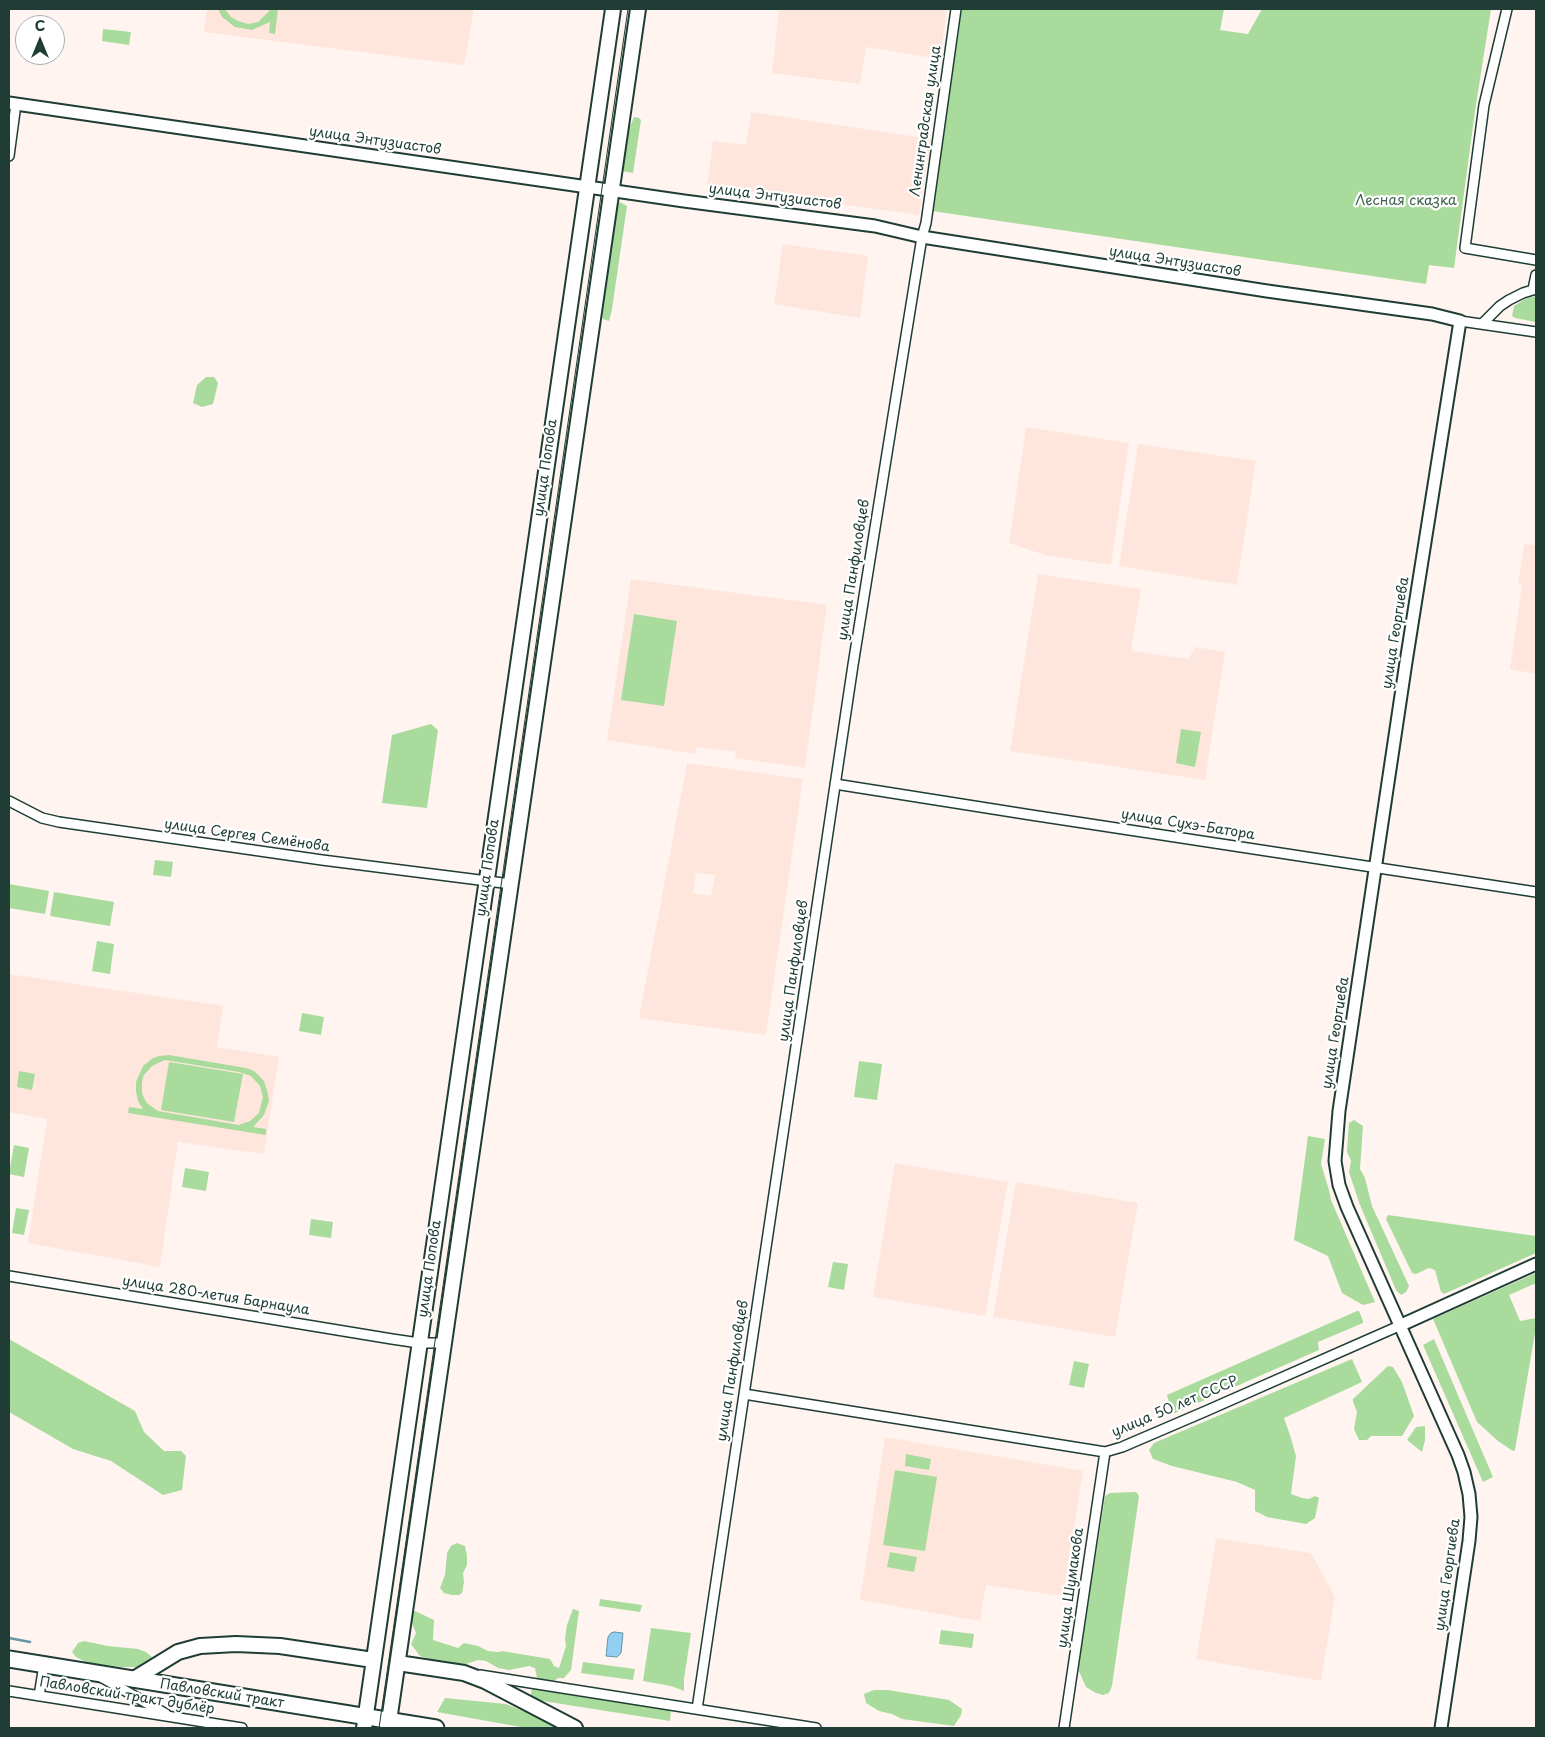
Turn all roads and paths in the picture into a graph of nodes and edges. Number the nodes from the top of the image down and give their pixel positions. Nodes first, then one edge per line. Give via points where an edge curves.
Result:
1 (613, 9) edge
2 (638, 9) edge
3 (956, 9) edge
4 (1507, 9) edge
5 (12, 104) edge
6 (9, 156) edge
7 (588, 186) junction
8 (612, 189) junction
9 (922, 238) junction
10 (1536, 260) edge
11 (1536, 275) edge
12 (1535, 289) edge
13 (1460, 321) junction
14 (1482, 324) junction
15 (1536, 332) edge
16 (836, 784) junction
17 (9, 802) edge
18 (1376, 867) junction
19 (487, 880) junction
20 (511, 884) junction
21 (1536, 892) edge
22 (1536, 1264) edge
23 (9, 1276) edge
24 (1399, 1326) junction
25 (419, 1343) junction
26 (444, 1343) junction
27 (744, 1394) junction
28 (1105, 1452) junction
29 (403, 1459) junction
30 (426, 1462) junction
31 (9, 1659) edge
32 (374, 1660) junction
33 (398, 1663) junction
34 (44, 1665) junction
35 (93, 1673) junction
36 (464, 1673) junction
37 (134, 1679) junction
38 (9, 1691) edge
39 (39, 1696) junction
40 (697, 1709) junction
41 (172, 1718) junction
42 (364, 1723) edge
43 (389, 1724) edge
44 (242, 1728) edge
45 (436, 1728) edge
46 (574, 1728) edge
47 (816, 1728) edge
48 (1064, 1728) edge
49 (1441, 1728) edge

1 - 7 main road, улица Попова
2 - 8 main road, улица Попова
3 - 9 street, Ленинградская улица
4 - 10 street via 1484,105 1465,248
5 - 6 street
5 - 7 street, улица Энтузиастов
7 - 8 street, улица Энтузиастов
7 - 19 main road, улица Попова
8 - 9 street, улица Энтузиастов via 875,226
8 - 20 main road, улица Попова
9 - 13 street, улица Энтузиастов via 1432,314
9 - 16 street, улица Панфиловцев
11 - 12 street
12 - 14 street via 1509,300
13 - 14 street, улица Энтузиастов
13 - 18 street, улица Георгиева
14 - 15 street, улица Энтузиастов
16 - 18 street, улица Сухэ-Батора
16 - 27 street, улица Панфиловцев
17 - 19 street, улица Сергея Семёнова via 42,818 59,822
18 - 21 street, улица Сухэ-Батора
18 - 24 street, улица Георгиева via 1339,1111 1335,1161 1347,1207
19 - 20 street, улица Сергея Семёнова
19 - 25 main road, улица Попова
20 - 26 main road, улица Попова
22 - 24 street, улица 50 лет СССР
23 - 25 street, улица 280-летия Барнаула
24 - 28 street, улица 50 лет СССР
24 - 49 street, улица Георгиева via 1458,1455 1469,1494 1469,1541
25 - 26 street, улица 280-летия Барнаула
25 - 29 main road, улица Попова
26 - 30 main road, улица Попова
27 - 28 street, улица 50 лет СССР
27 - 40 street, улица Панфиловцев
28 - 48 street, улица Шумакова
29 - 30 main road
29 - 32 main road, улица Попова
30 - 33 main road, улица Попова
31 - 34 main road, Павловский тракт
32 - 37 main road via 280,1646 200,1646 178,1652
32 - 42 main road, улица Попова
33 - 36 main road
33 - 43 main road, улица Попова
34 - 35 main road, Павловский тракт
34 - 39 street
35 - 37 main road, Павловский тракт
35 - 41 street
36 - 40 street
36 - 46 main road
37 - 42 main road, Павловский тракт
38 - 39 street, Павловский тракт дублёр
39 - 41 street, Павловский тракт дублёр
40 - 47 street
41 - 44 street, Павловский тракт дублёр
42 - 43 main road, Павловский тракт
43 - 45 main road, Павловский тракт

